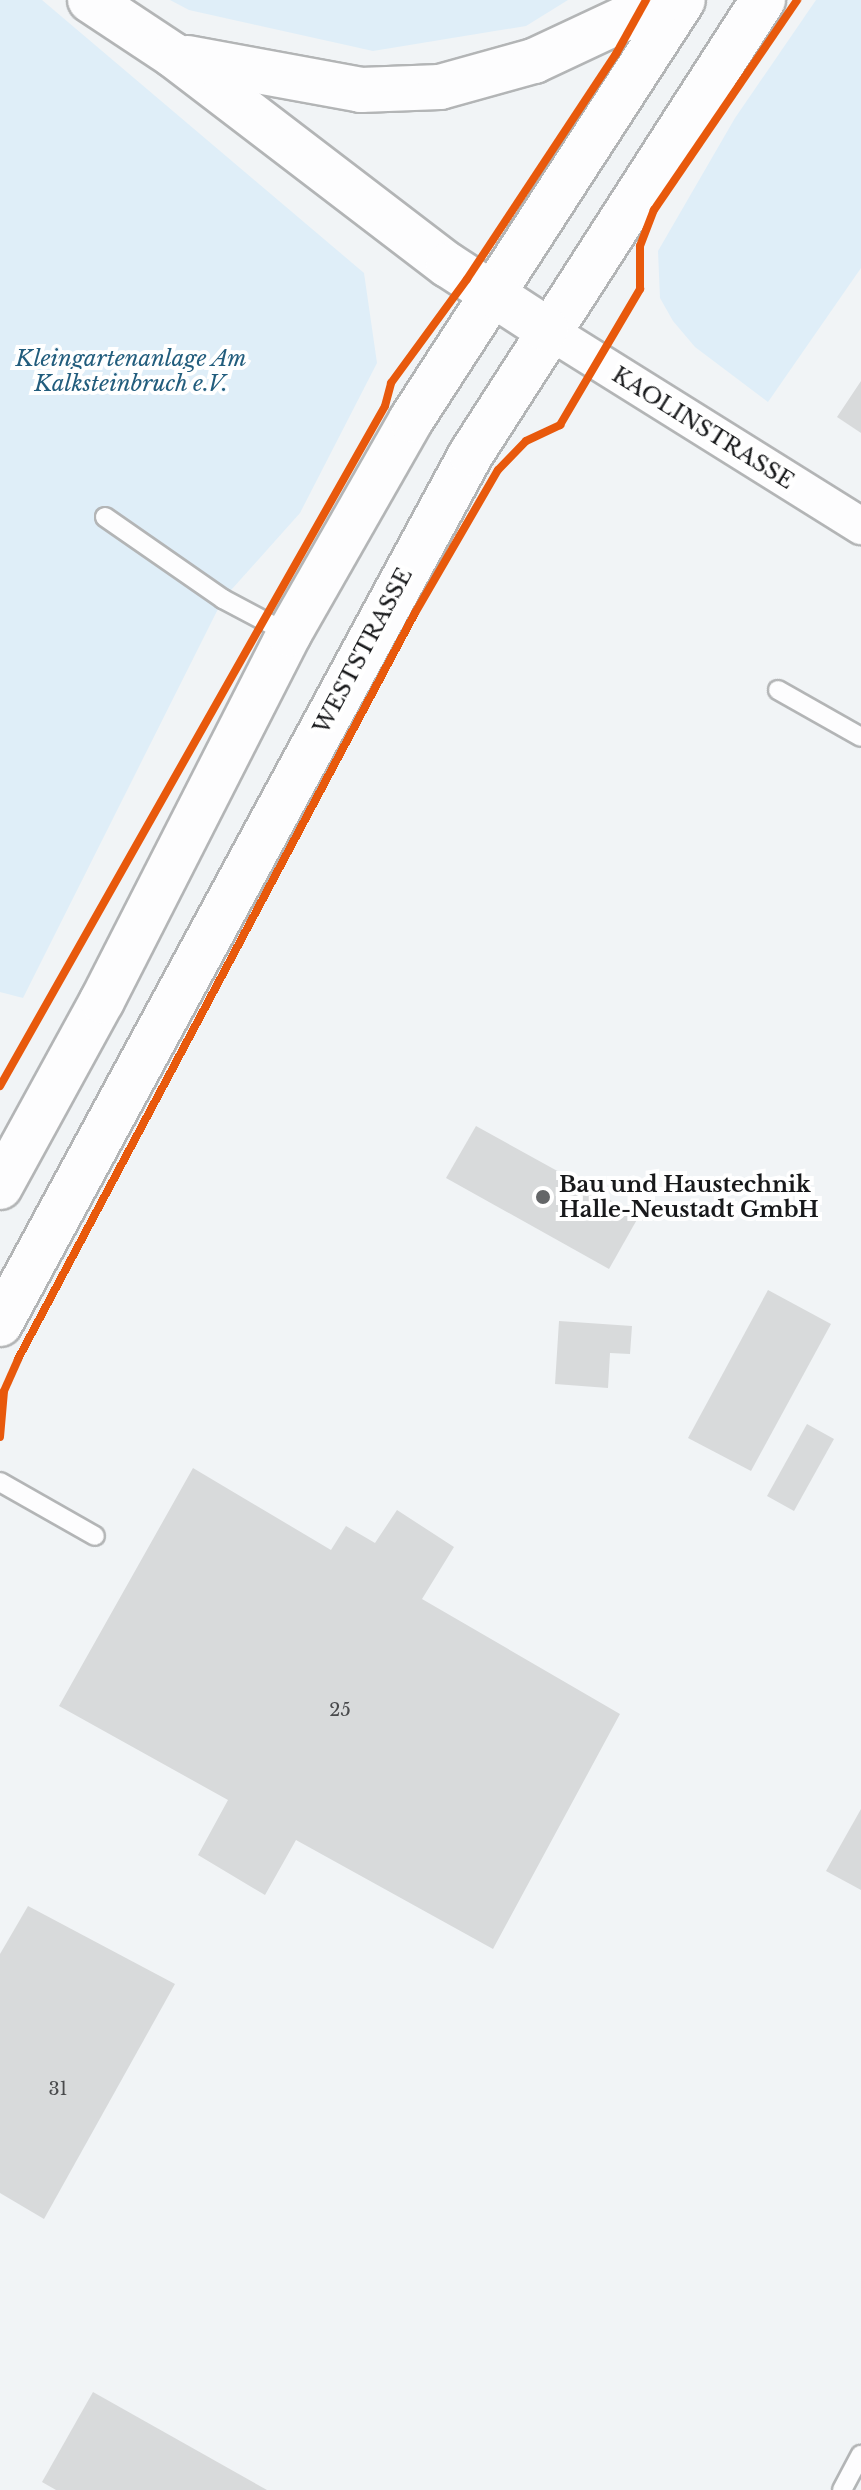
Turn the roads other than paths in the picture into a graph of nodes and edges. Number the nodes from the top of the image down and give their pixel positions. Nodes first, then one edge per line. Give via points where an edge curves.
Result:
1 (90, 0) edge
2 (664, 0) edge
3 (683, 0) edge
4 (763, 0) edge
5 (173, 55) junction
6 (489, 293) junction
7 (546, 329) junction
8 (105, 517) dead end
9 (861, 526) edge
10 (289, 634) junction
11 (778, 690) dead end
12 (861, 737) edge
13 (0, 1187) edge
14 (0, 1324) edge
15 (0, 1482) edge
16 (95, 1536) dead end
17 (861, 2455) edge
18 (842, 2490) edge

1 - 5 main road
2 - 5 main road via 534,61 440,87 361,90
3 - 6 main road
4 - 7 main road, WESTSTRASSE
5 - 6 main road
6 - 7 main road
6 - 10 main road
7 - 9 street, KAOLINSTRASSE
7 - 14 main road, WESTSTRASSE via 471,454
8 - 10 lane via 223,599
10 - 13 main road via 102,1001
11 - 12 lane
15 - 16 lane
17 - 18 lane

